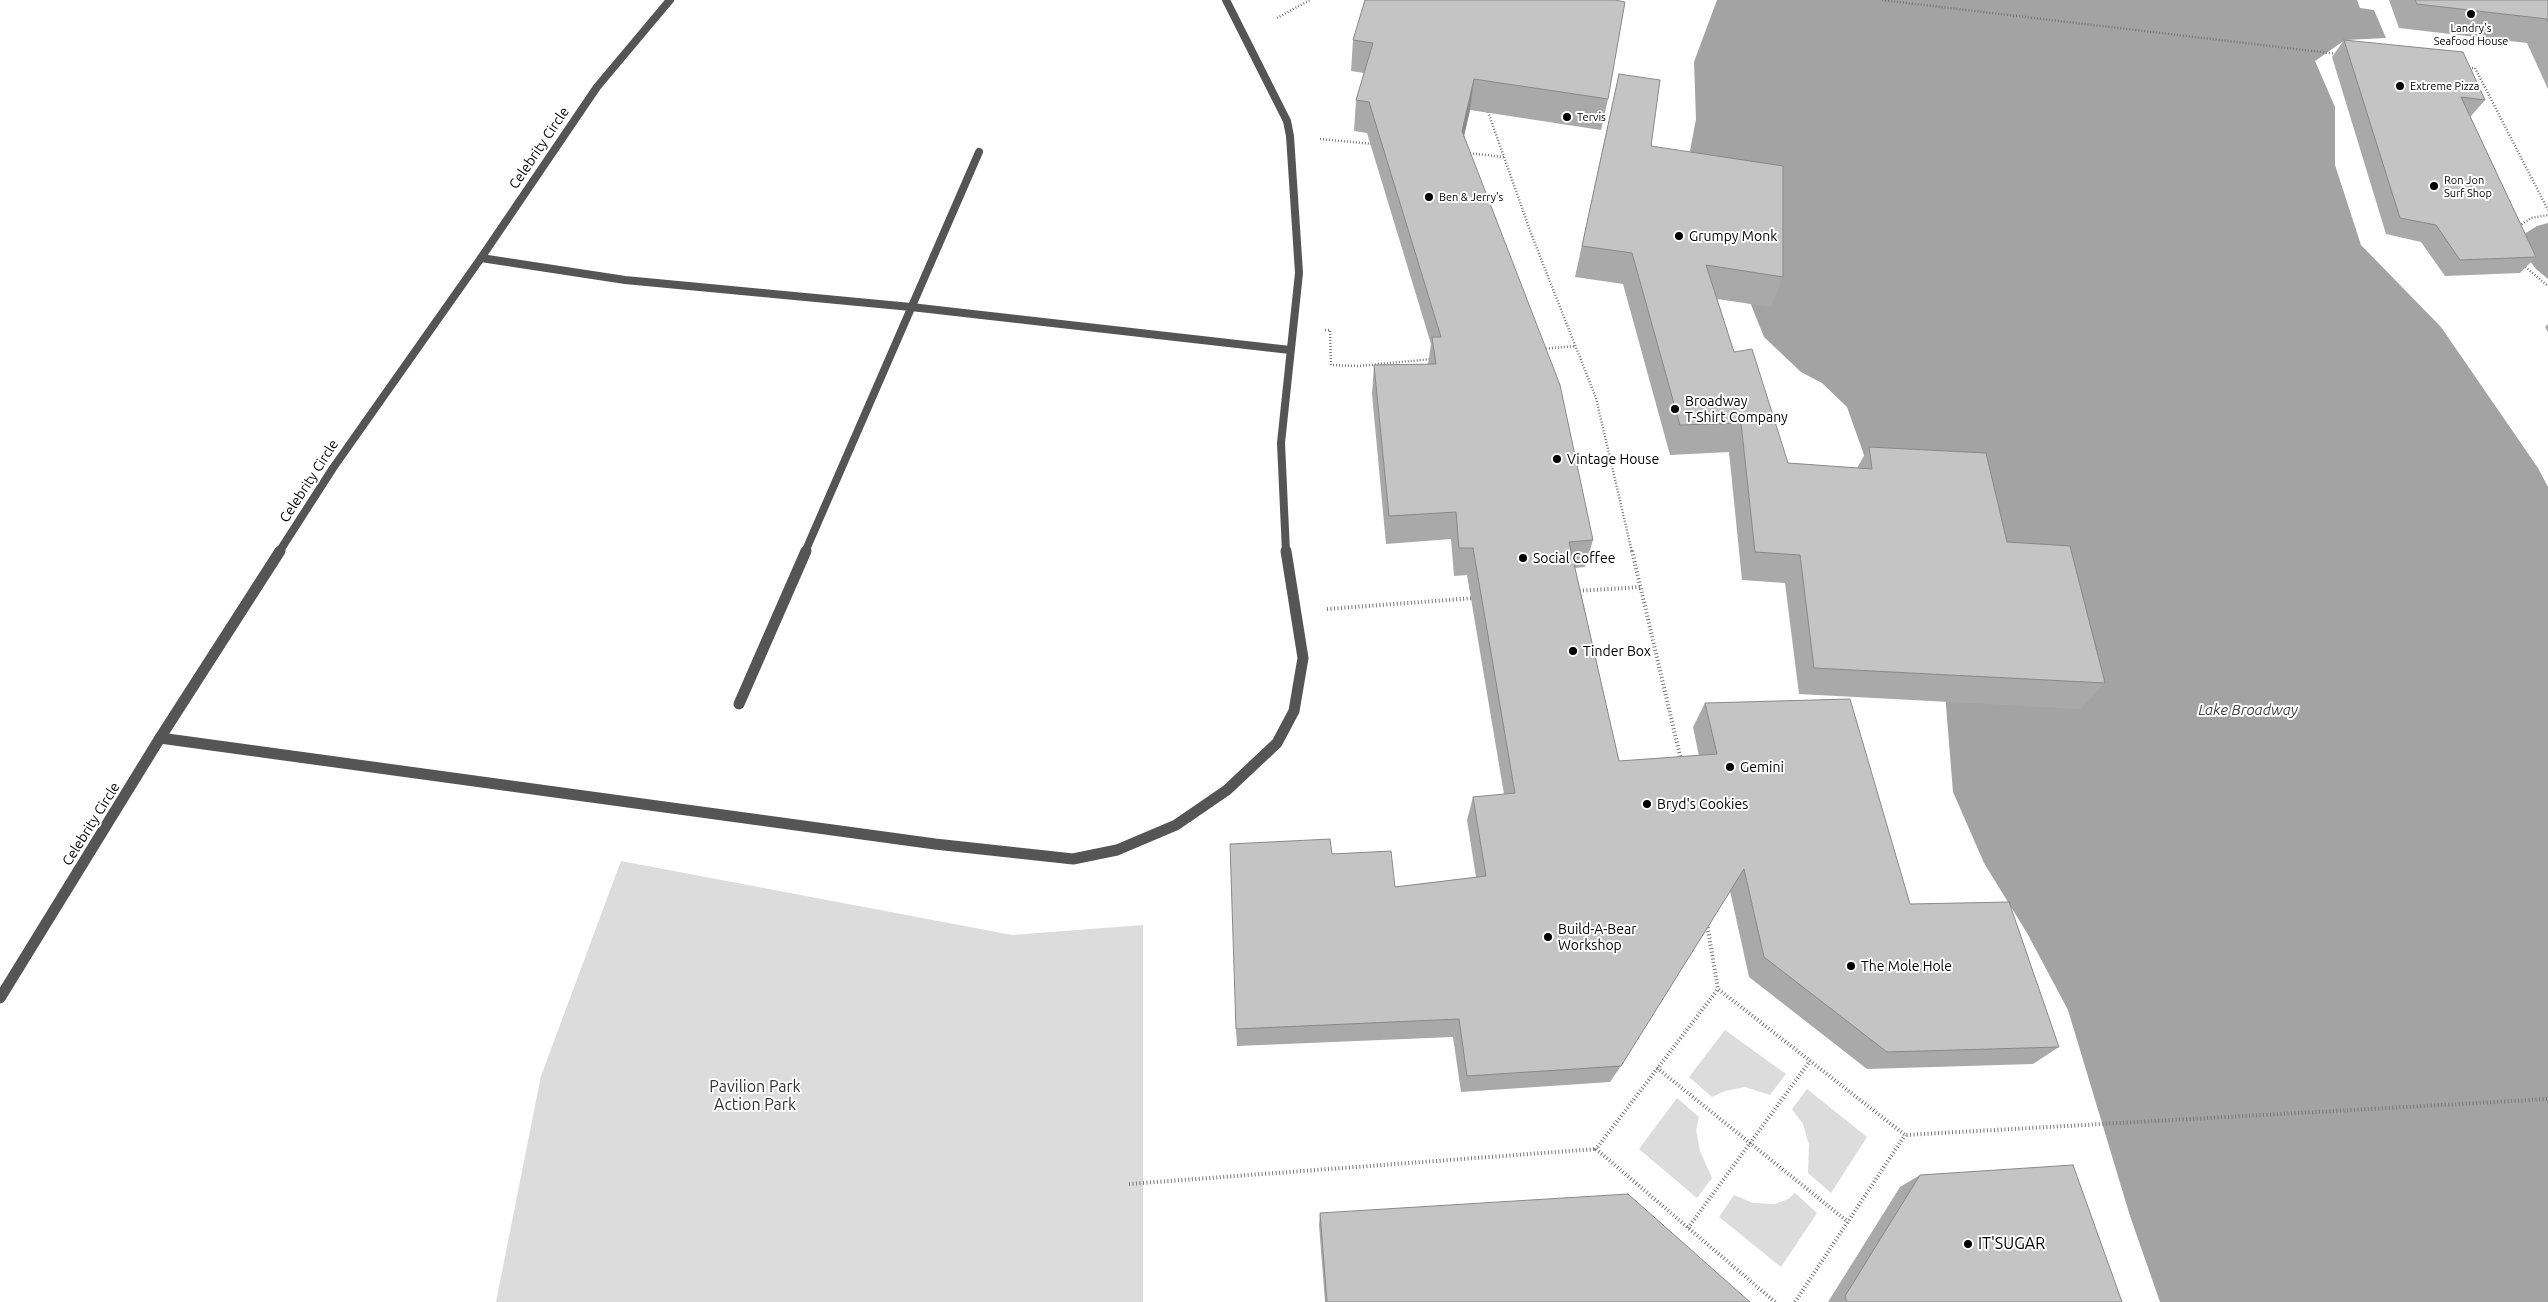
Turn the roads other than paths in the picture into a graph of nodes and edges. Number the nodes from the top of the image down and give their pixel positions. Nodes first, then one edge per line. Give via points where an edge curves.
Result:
1 (670, 0) edge
2 (1226, 0) edge
3 (980, 152) dead end
4 (481, 258) junction
5 (911, 307) junction
6 (1290, 350) junction
7 (739, 704) dead end
8 (160, 738) junction
9 (0, 998) edge

1 - 4 street, Celebrity Circle via 597,87
2 - 6 street via 1287,120 1290,136 1300,273
3 - 5 street
4 - 5 street via 625,280
4 - 8 street, Celebrity Circle via 333,468
5 - 6 street
5 - 7 street
6 - 8 street via 1281,442 1285,544 1303,658 1294,711 1277,743 1227,790 1176,825 1117,850 1073,859 935,844
8 - 9 street, Celebrity Circle

